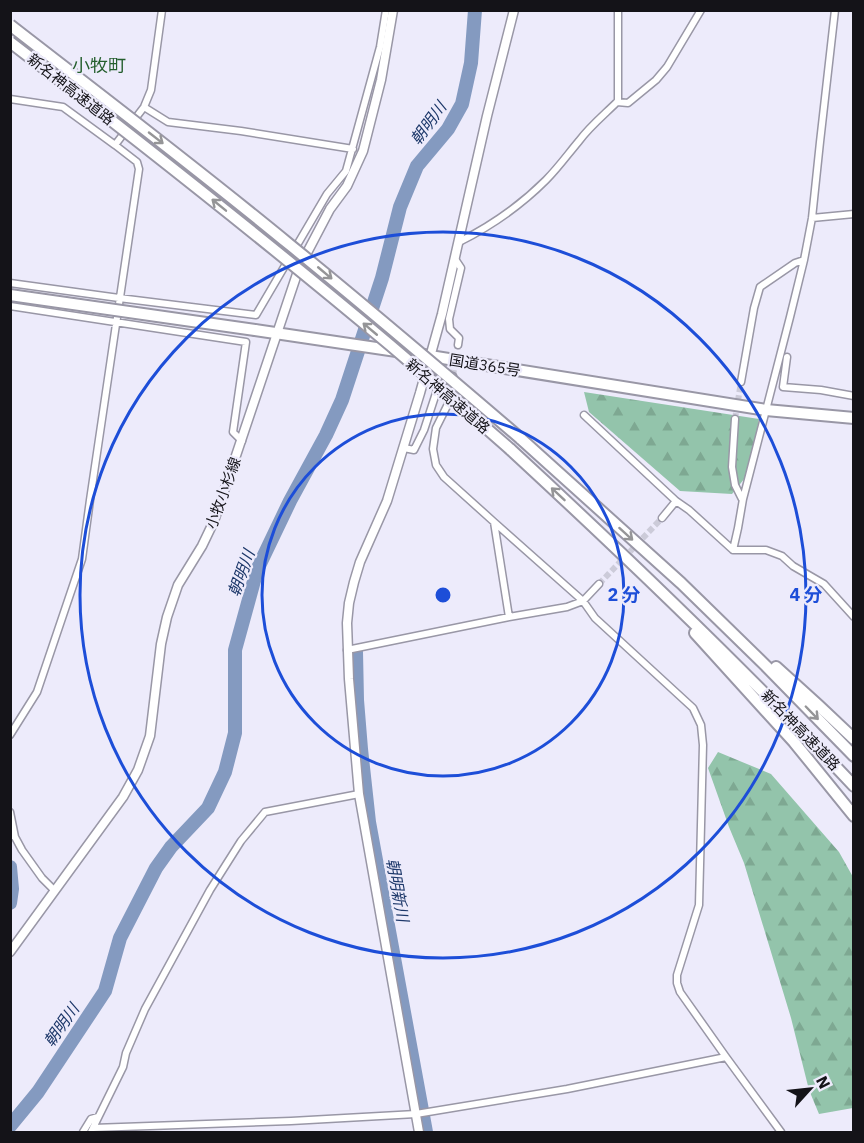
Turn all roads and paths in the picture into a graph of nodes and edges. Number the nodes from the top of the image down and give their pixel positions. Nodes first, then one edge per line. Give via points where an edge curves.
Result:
1 (162, 10) edge
2 (386, 10) edge
3 (393, 10) edge
4 (514, 10) edge
5 (618, 10) edge
6 (701, 10) edge
7 (836, 10) edge
8 (10, 25) edge
9 (10, 42) edge
10 (10, 99) edge
11 (617, 102) junction
12 (144, 107) junction
13 (115, 145) junction
14 (353, 149) junction
15 (854, 214) edge
16 (812, 218) junction
17 (459, 242) junction
18 (455, 259) junction
19 (804, 260) junction
20 (10, 283) edge
21 (10, 295) edge
22 (119, 298) junction
23 (10, 306) edge
24 (117, 321) junction
25 (277, 333) junction
26 (458, 345) tunnel mouth
27 (430, 356) junction
28 (787, 357) dead end
29 (741, 382) tunnel mouth
30 (854, 396) edge
31 (766, 410) junction
32 (584, 415) dead end
33 (854, 418) edge
34 (735, 419) tunnel mouth
35 (242, 441) junction
36 (404, 448) junction
37 (743, 500) junction
38 (676, 501) junction
39 (585, 518) junction
40 (662, 518) tunnel mouth
41 (494, 522) junction
42 (733, 550) junction
43 (681, 583) junction
44 (599, 584) tunnel mouth
45 (583, 601) junction
46 (509, 617) junction
47 (854, 617) edge
48 (347, 650) junction
49 (10, 735) edge
50 (854, 739) edge
51 (854, 756) edge
52 (854, 786) edge
53 (359, 794) junction
54 (10, 812) edge
55 (854, 816) edge
56 (12, 836) edge
57 (55, 891) junction
58 (10, 952) edge
59 (726, 1057) junction
60 (420, 1114) junction
61 (98, 1117) junction
62 (92, 1130) edge
63 (83, 1132) edge
64 (419, 1132) edge
65 (781, 1132) edge

1 - 12 street via 151,90
2 - 14 street
3 - 25 street, 小牧小杉線 via 363,151 300,268
4 - 17 street
5 - 11 street
6 - 11 street via 656,80 628,103
7 - 16 street
8 -> 43 highway, 新名神高速道路, bridge via 400,335
39 -> 9 highway, 新名神高速道路, bridge via 398,352
10 - 13 street via 63,107
11 - 17 street via 536,190 484,229
12 - 13 street
12 - 14 street via 168,122
13 - 22 street via 137,162 139,169
14 - 22 street via 346,171 327,194 256,315
15 - 16 street
16 - 19 street
17 - 18 street
18 - 26 street via 461,268 449,319 450,329 459,338
18 - 27 street
19 - 29 street via 760,287
19 - 31 street
20 - 22 street
21 - 25 highway, 国道365号, bridge
22 - 24 street
23 - 24 street
24 - 35 street via 246,342 233,432
24 - 49 street via 82,559 37,692
25 - 27 highway, 国道365号, bridge
25 - 35 street, 小牧小杉線
27 - 31 highway, 国道365号
27 - 36 street
28 - 30 street via 783,387
31 - 33 highway, 国道365号
31 - 37 street
32 - 38 street
34 - 37 street via 732,467 735,486
35 - 57 street, 小牧小杉線 via 214,520 178,585 167,616 150,736 138,770
36 - 41 street via 414,450 440,381 453,376 448,404 436,428 436,465
36 - 48 street via 354,582
37 - 42 street
38 - 40 street
38 - 42 street
39 - 52 highway, 新名神高速道路 via 758,685
39 - 55 highway via 768,712
41 - 45 street
41 - 46 street
42 - 47 street via 766,550 782,556 824,584
43 - 50 highway
43 -> 51 highway, 新名神高速道路
44 - 45 street
45 - 46 street via 567,608
45 - 59 street via 595,618 693,708 701,725 699,905 677,983
46 - 48 street
48 - 53 street
53 - 60 street
53 - 61 street via 265,812 241,841 145,1009
54 - 56 street
56 - 57 street
57 - 58 street, 小牧小杉線
59 - 60 street
59 - 65 street
60 - 62 street
60 - 64 street
61 - 62 street
61 - 63 street via 91,1119

